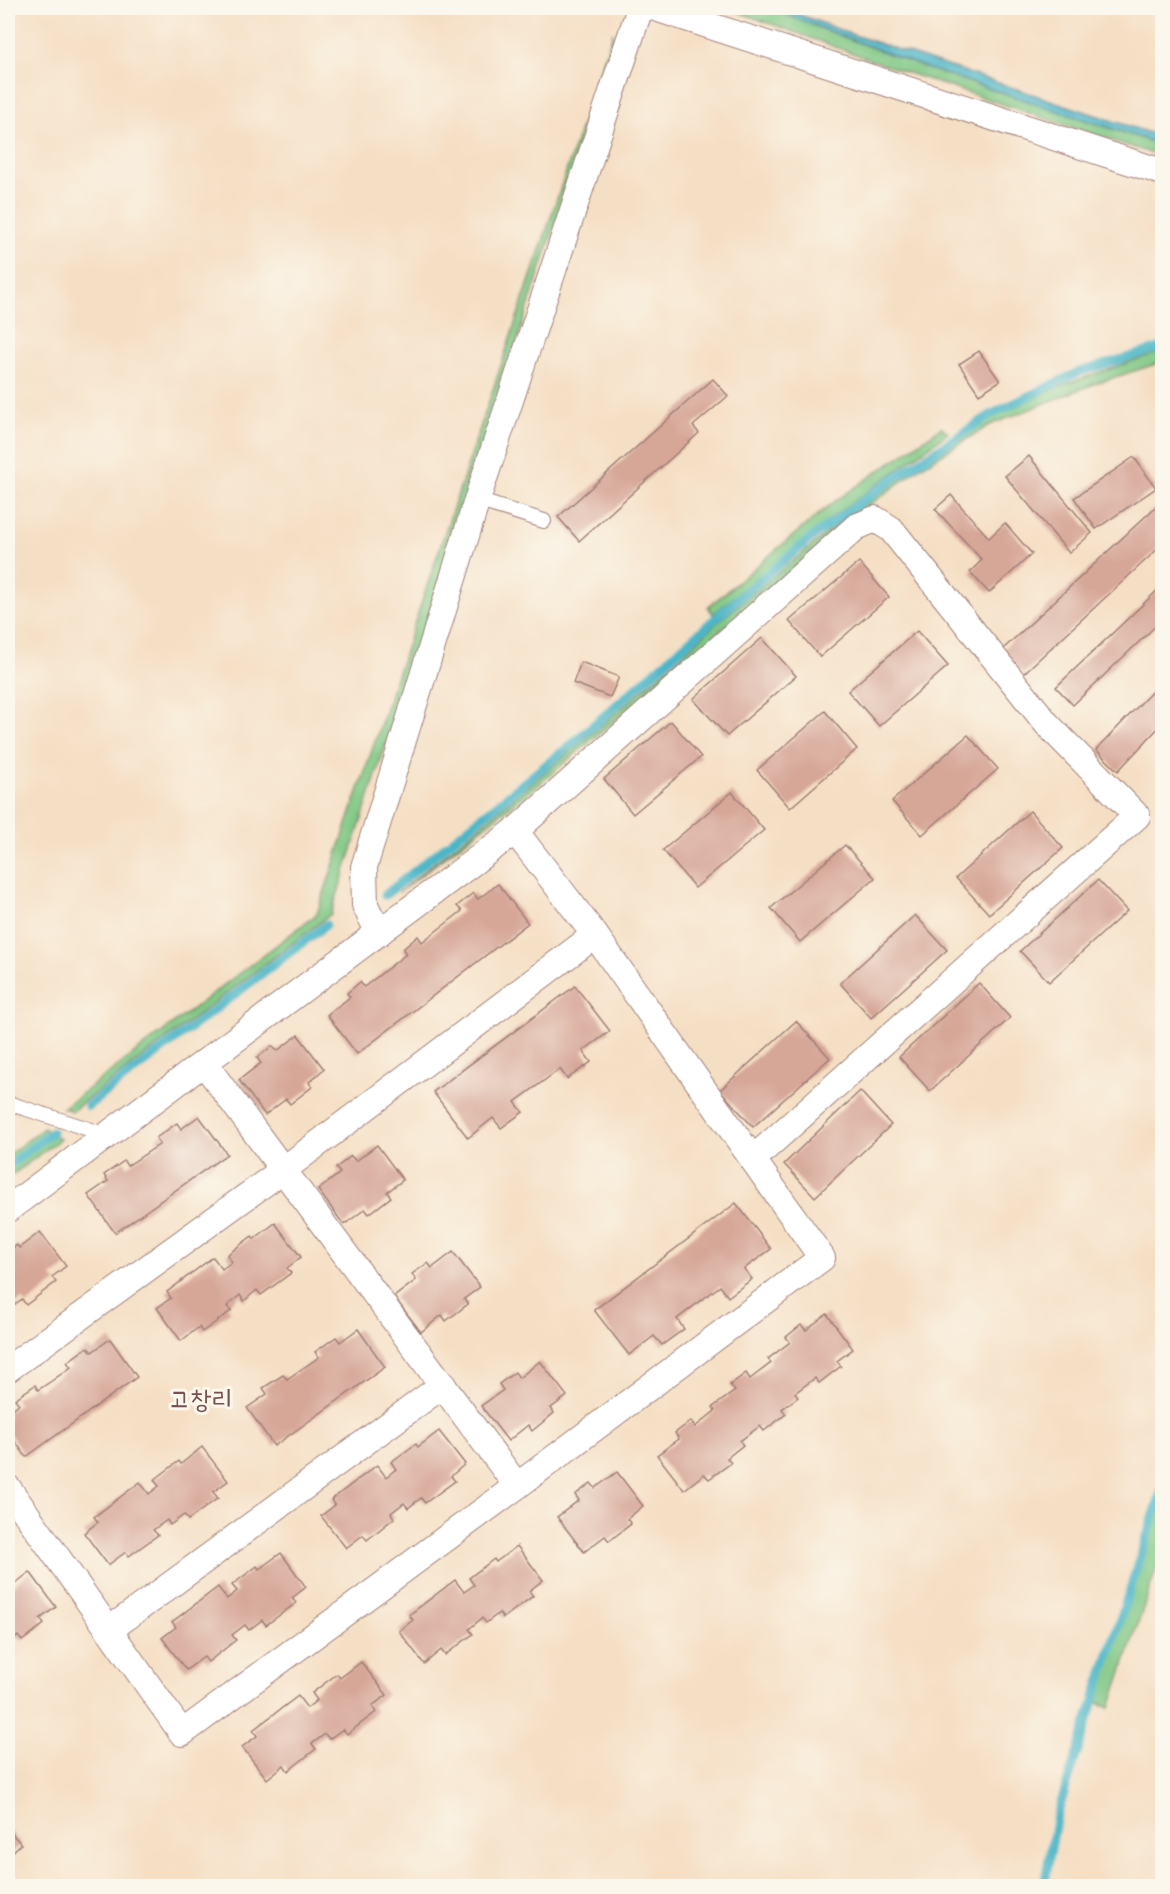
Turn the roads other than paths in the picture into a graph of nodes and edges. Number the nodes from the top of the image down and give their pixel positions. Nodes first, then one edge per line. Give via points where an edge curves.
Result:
1 (640, 8) edge
2 (655, 8) edge
3 (1162, 172) edge
4 (477, 500) junction
5 (544, 521) dead end
6 (515, 831) junction
7 (379, 933) junction
8 (595, 935) junction
9 (204, 1062) junction
10 (8, 1103) edge
11 (107, 1135) junction
12 (753, 1159) junction
13 (283, 1170) junction
14 (8, 1209) edge
15 (8, 1369) edge
16 (443, 1385) junction
17 (517, 1486) junction
18 (8, 1488) edge
19 (110, 1630) junction

1 - 4 street
2 - 3 street
4 - 5 lane
4 - 7 street via 364,867 365,905
6 - 7 street
6 - 8 street
6 - 12 street via 856,527 875,519 891,529 1047,724 1137,816
7 - 9 street
8 - 12 street
8 - 13 street
9 - 11 street
9 - 13 street
10 - 11 lane
11 - 14 street
12 - 17 street via 822,1258
13 - 15 street
13 - 16 street
16 - 17 street
16 - 19 street
17 - 19 street via 182,1733
18 - 19 street

